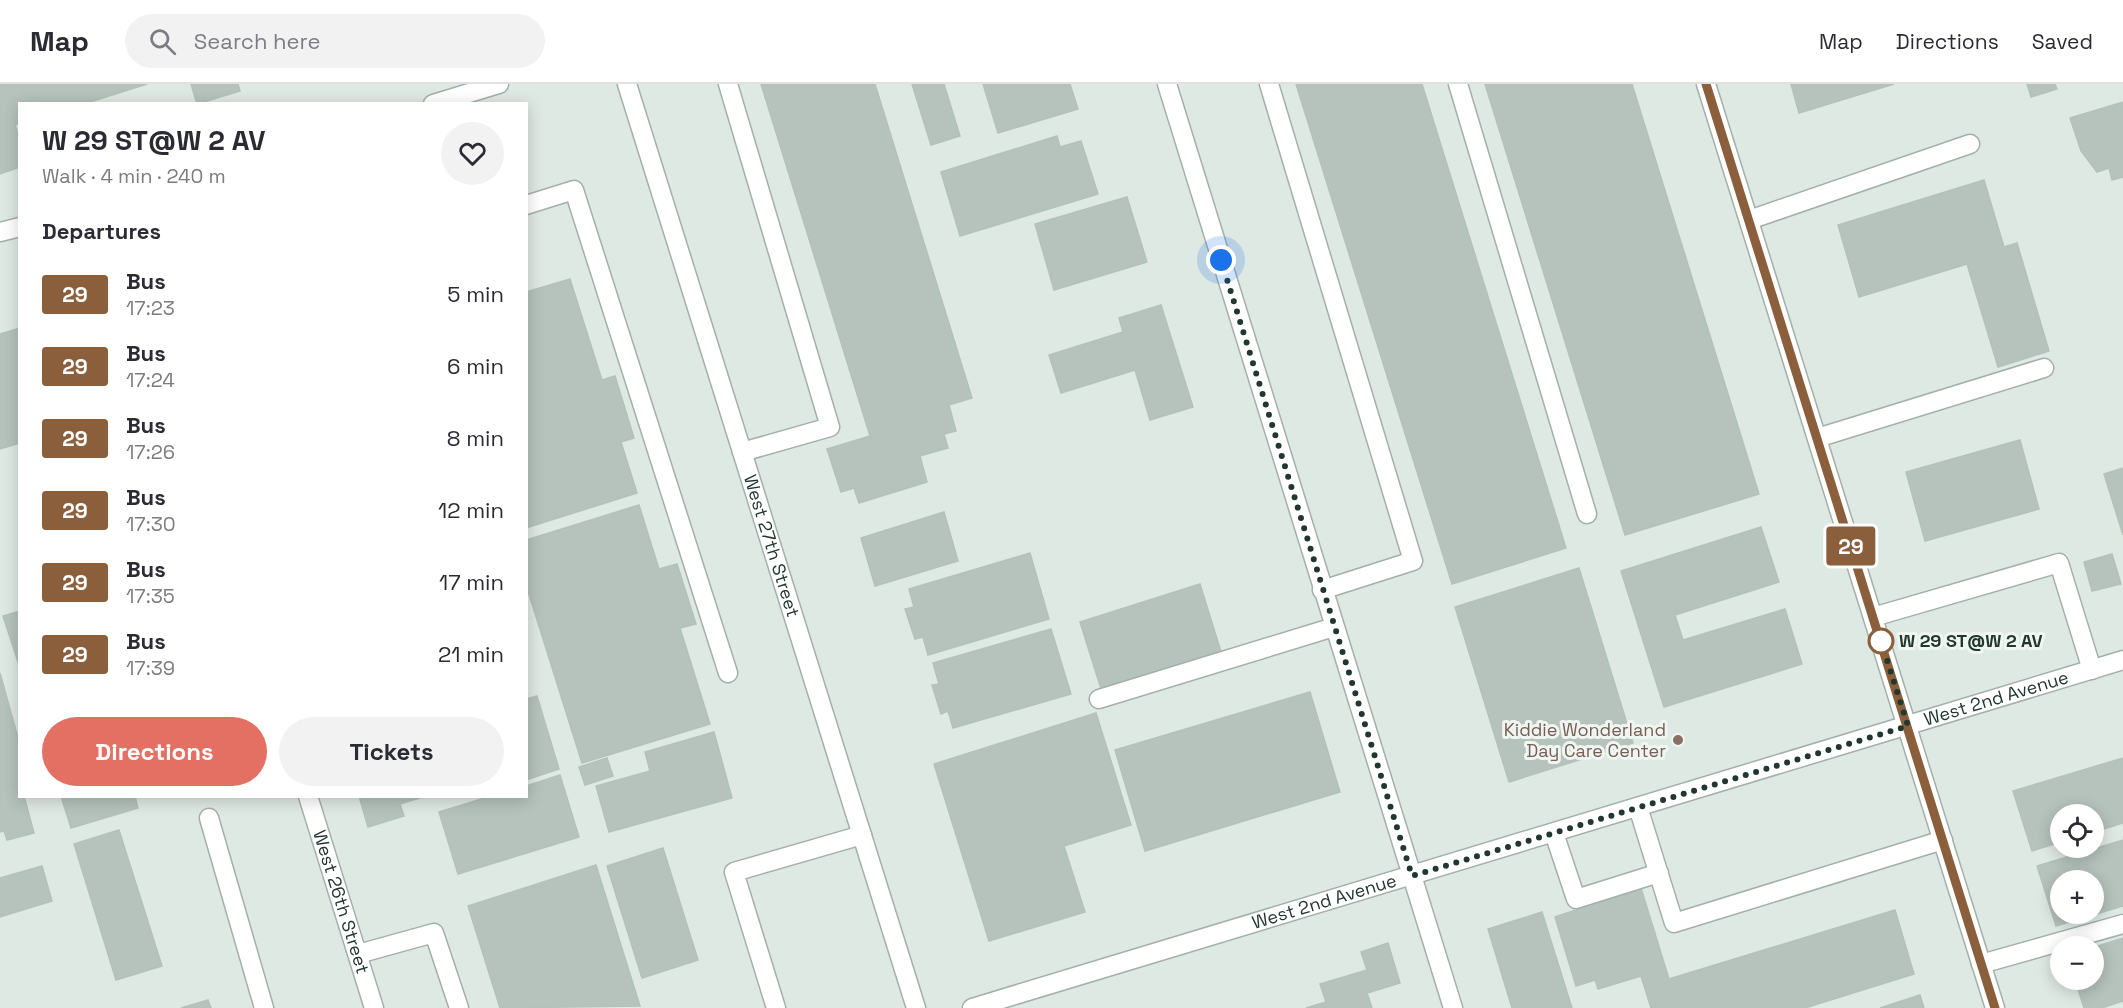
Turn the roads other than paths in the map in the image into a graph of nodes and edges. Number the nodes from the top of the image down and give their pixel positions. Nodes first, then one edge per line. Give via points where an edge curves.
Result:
1 (499, 84) edge
2 (627, 84) edge
3 (728, 84) edge
4 (1167, 84) edge
5 (1269, 84) edge
6 (1458, 84) edge
7 (1706, 84) edge
8 (443, 102) edge
9 (1970, 144) dead end
10 (528, 204) edge
11 (1749, 220) junction
12 (18, 227) edge
13 (0, 232) edge
14 (2044, 368) dead end
15 (1817, 438) junction
16 (742, 452) junction
17 (1587, 514) dead end
18 (1322, 590) junction
19 (1873, 616) junction
20 (1334, 627) junction
21 (2123, 660) edge
22 (2092, 670) junction
23 (728, 673) dead end
24 (1099, 699) dead end
25 (1908, 726) junction
26 (309, 798) edge
27 (1638, 807) junction
28 (209, 818) dead end
29 (1554, 832) junction
30 (862, 835) junction
31 (1943, 840) junction
32 (1659, 873) junction
33 (1412, 876) junction
34 (2123, 924) edge
35 (357, 954) junction
36 (1981, 964) junction
37 (264, 1008) edge
38 (374, 1008) edge
39 (459, 1008) edge
40 (776, 1008) edge
41 (916, 1008) edge
42 (972, 1008) edge
43 (1453, 1008) edge
44 (1995, 1008) edge

1 - 8 street
2 - 16 street, West 27th Street
3 - 16 street via 830,427
4 - 18 street
5 - 18 street via 1413,561
6 - 17 street
7 - 11 street
9 - 11 street
10 - 23 street via 574,190
11 - 15 street
12 - 13 street
14 - 15 street
15 - 19 street
16 - 30 street, West 27th Street
18 - 20 street
19 - 22 street via 2059,563
19 - 25 street
20 - 24 street
20 - 33 street
21 - 22 street, West 2nd Avenue
22 - 25 street, West 2nd Avenue
25 - 27 street, West 2nd Avenue
25 - 31 street
26 - 35 street, West 26th Street
27 - 29 street, West 2nd Avenue
27 - 32 street
28 - 37 street
29 - 32 street via 1576,899
29 - 33 street, West 2nd Avenue
30 - 40 street via 734,872
30 - 41 street, West 27th Street
31 - 32 street via 1674,922
31 - 36 street
33 - 42 street, West 2nd Avenue
33 - 43 street
34 - 36 street
35 - 38 street, West 26th Street
35 - 39 street via 434,933
36 - 44 street

